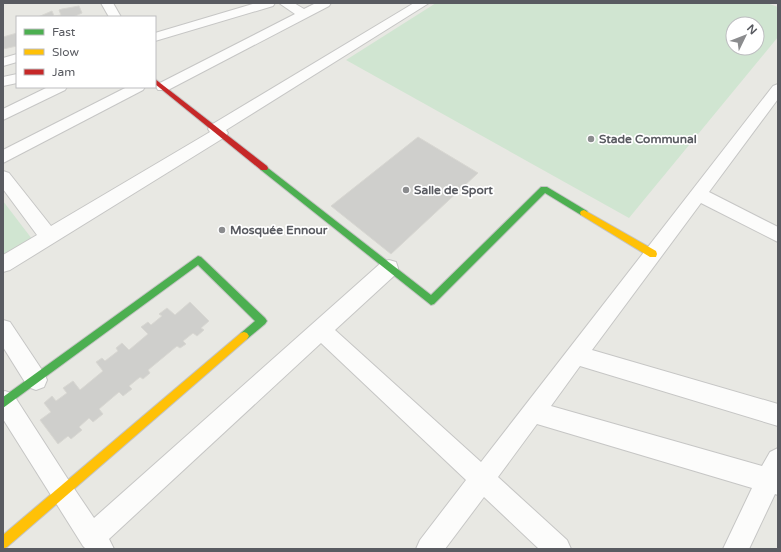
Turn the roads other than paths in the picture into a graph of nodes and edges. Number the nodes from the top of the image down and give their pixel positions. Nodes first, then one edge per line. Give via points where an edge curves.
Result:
1 (107, 3) edge
2 (269, 3) edge
3 (286, 3) edge
4 (325, 3) edge
5 (423, 3) edge
6 (304, 14) junction
7 (114, 16) edge
8 (156, 37) edge
9 (16, 58) edge
10 (3, 62) edge
11 (16, 78) edge
12 (3, 82) edge
13 (159, 84) edge
14 (58, 88) edge
15 (136, 88) edge
16 (778, 89) edge
17 (3, 115) edge
18 (218, 131) junction
19 (3, 157) edge
20 (3, 177) edge
21 (699, 194) junction
22 (778, 235) edge
23 (48, 236) junction
24 (653, 254) junction
25 (3, 264) edge
26 (389, 268) junction
27 (3, 329) edge
28 (320, 329) junction
29 (576, 355) junction
30 (36, 380) junction
31 (4, 403) edge
32 (533, 412) junction
33 (778, 415) edge
34 (775, 475) edge
35 (483, 478) junction
36 (62, 492) junction
37 (3, 543) edge
38 (96, 543) edge
39 (429, 549) edge
40 (558, 549) edge
41 (736, 549) edge

1 - 7 street
2 - 8 street
3 - 6 street
4 - 6 street
5 - 18 street
6 - 13 street
9 - 10 street
11 - 12 street
13 - 18 street
14 - 17 street
15 - 19 street
16 - 21 street
18 - 23 street
18 - 26 street
20 - 23 street
21 - 22 street
21 - 24 street
23 - 25 street
24 - 26 street via 544,189 431,301
24 - 29 street
26 - 28 street
27 - 30 street
28 - 35 street
28 - 38 street
29 - 32 street
29 - 33 street
30 - 31 street
30 - 36 street via 198,260 262,321
31 - 36 street
32 - 34 street
32 - 35 street
34 - 41 street
35 - 39 street
35 - 40 street
36 - 37 street
36 - 38 street

